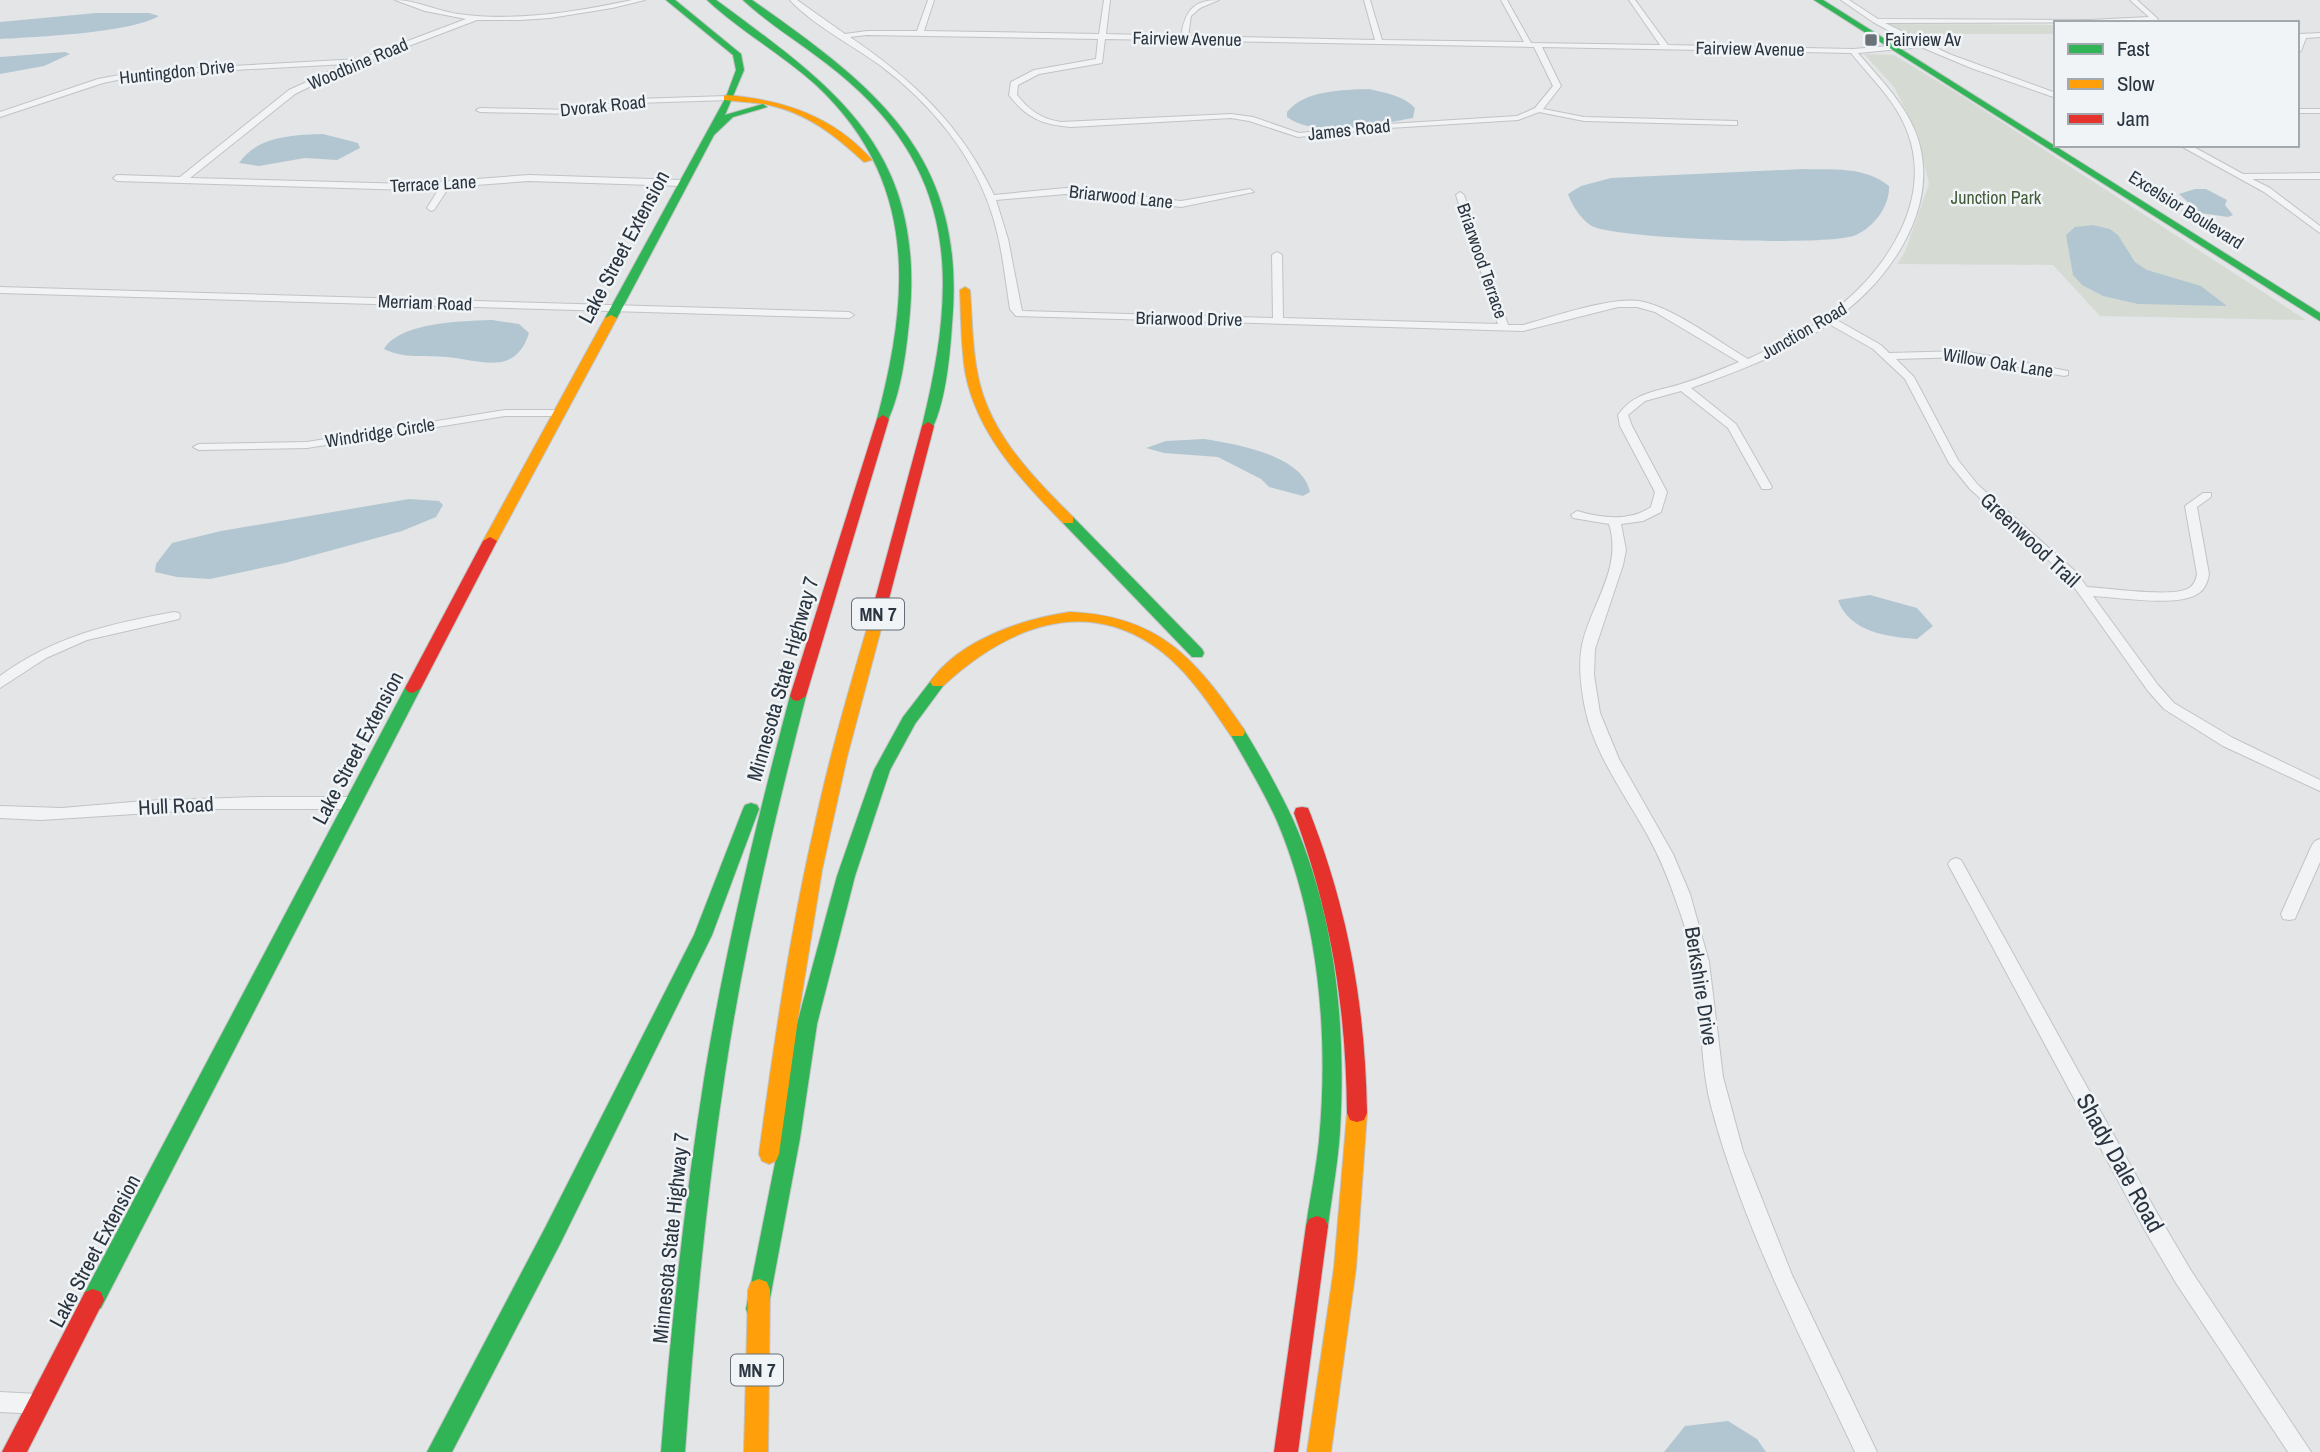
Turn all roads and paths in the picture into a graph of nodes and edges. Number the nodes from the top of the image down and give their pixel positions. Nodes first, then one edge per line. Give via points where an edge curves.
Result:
1 (398, 0) edge
2 (642, 0) edge
3 (670, 0) edge
4 (711, 0) edge
5 (747, 0) edge
6 (793, 0) edge
7 (931, 0) edge
8 (1107, 0) edge
9 (1216, 0) edge
10 (1367, 0) edge
11 (1504, 0) edge
12 (1632, 0) edge
13 (1818, 0) edge
14 (1844, 0) edge
15 (2133, 0) edge
16 (477, 17) junction
17 (1875, 21) junction
18 (2158, 21) edge
19 (2054, 22) edge
20 (920, 33) junction
21 (2320, 35) edge
22 (845, 36) junction
23 (1104, 38) junction
24 (1184, 39) junction
25 (1379, 42) junction
26 (1533, 45) junction
27 (1921, 45) junction
28 (2299, 46) edge
29 (1666, 48) junction
30 (1895, 48) junction
31 (1853, 51) junction
32 (360, 61) junction
33 (2054, 95) edge
34 (727, 98) junction
35 (800, 109) junction
36 (480, 110) dead end
37 (1538, 110) junction
38 (2299, 111) edge
39 (2320, 111) edge
40 (0, 115) edge
41 (1734, 123) dead end
42 (710, 134) junction
43 (2187, 147) edge
44 (2244, 176) junction
45 (2320, 176) edge
46 (117, 178) dead end
47 (183, 179) junction
48 (682, 183) junction
49 (446, 185) junction
50 (1250, 192) dead end
51 (1460, 195) dead end
52 (991, 198) junction
53 (431, 208) dead end
54 (941, 211) junction
55 (901, 215) junction
56 (2320, 230) edge
57 (1277, 255) dead end
58 (0, 290) edge
59 (616, 308) junction
60 (849, 315) dead end
61 (2320, 318) edge
62 (1829, 320) junction
63 (1278, 322) junction
64 (1504, 327) junction
65 (1889, 356) junction
66 (1748, 363) junction
67 (2064, 373) dead end
68 (1683, 387) junction
69 (560, 413) junction
70 (200, 447) dead end
71 (1766, 487) dead end
72 (2207, 495) dead end
73 (1577, 515) dead end
74 (1614, 520) junction
75 (2085, 591) junction
76 (174, 617) dead end
77 (815, 637) junction
78 (1204, 661) dead end
79 (0, 683) edge
80 (2320, 786) edge
81 (1296, 799) dead end
82 (353, 803) junction
83 (0, 812) edge
84 (2320, 845) edge
85 (1956, 864) dead end
86 (2289, 914) dead end
87 (1348, 1243) junction
88 (757, 1309) junction
89 (0, 1402) edge
90 (38, 1404) junction
91 (1339, 1428) dead end
92 (756, 1431) junction
93 (14, 1452) edge
94 (439, 1452) edge
95 (673, 1452) edge
96 (756, 1452) edge
97 (764, 1452) edge
98 (1286, 1452) edge
99 (1320, 1452) edge
100 (1866, 1452) edge
101 (2301, 1452) edge

1 - 16 street
2 - 16 street via 538,18
3 - 34 main road, Lake Street Extension via 737,54 742,65
4 - 55 main road, Minnesota State Highway 7 / MN 7 via 812,78 848,113 884,166
5 - 54 main road, MN 7 via 879,104 923,166
6 - 22 street, Briarwood Drive
7 - 20 street
8 - 23 street, James Road
9 - 24 street via 1188,15
10 - 25 street
11 - 26 street
12 - 29 street
13 - 30 main road, Excelsior Boulevard
14 - 17 street
15 - 18 street
16 - 32 street, Woodbine Road
17 - 19 street
17 - 27 street
20 - 22 street, Fairview Avenue
20 - 23 street, Fairview Avenue
21 - 28 street via 2303,36
22 - 52 street, Briarwood Drive via 900,76 941,116 969,155
23 - 24 street, Fairview Avenue
23 - 37 street, James Road via 1099,61 1029,74 1014,84 1013,95 1031,116 1055,124 1231,116 1298,135 1518,118
24 - 25 street, Fairview Avenue
25 - 26 street, Fairview Avenue
26 - 29 street, Fairview Avenue
26 - 37 street via 1557,86
27 - 30 street, Fairview Avenue
27 - 33 street
29 - 31 street, Fairview Avenue
30 - 31 street, Fairview Avenue
30 - 61 main road, Excelsior Boulevard
31 - 62 street, Junction Road via 1900,112 1915,140 1919,195 1888,263 1860,297
32 - 40 street, Huntingdon Drive via 141,73 101,81
32 - 47 street, Woodbine Road via 292,92
34 - 35 main road via 767,100
34 - 36 street, Dvorak Road via 635,101 575,112
34 - 42 main road, Lake Street Extension
35 - 42 main road via 772,106 745,110 730,116
35 - 55 main road via 835,130 862,155 878,173
37 - 41 street, James Road via 1584,120
38 - 39 street
42 - 48 main road, Lake Street Extension
43 - 44 street
44 - 45 street
44 - 56 street
46 - 47 street, Terrace Lane
47 - 49 street, Terrace Lane
48 - 49 street, Terrace Lane via 551,177
48 - 59 main road, Lake Street Extension
49 - 53 street
50 - 52 street, Briarwood Lane via 1181,204 1066,191
51 - 64 street, Briarwood Terrace
52 - 63 street, Briarwood Drive via 1019,314
54 - 78 main road via 961,262 971,373 999,444
54 - 88 main road, MN 7 via 952,283 946,355 834,777 811,884 777,1092
55 - 77 main road, Minnesota State Highway 7 / MN 7 via 910,286 905,335
57 - 63 street
58 - 59 street, Merriam Road
59 - 60 street, Merriam Road
59 - 69 main road, Lake Street Extension
62 - 65 street, Greenwood Trail
62 - 66 street, Junction Road
63 - 64 street, Briarwood Drive
64 - 66 street, Briarwood Drive via 1537,326 1618,304 1639,304 1658,310
65 - 67 street, Willow Oak Lane via 1963,354
65 - 75 street, Greenwood Trail via 1909,377 1967,478
66 - 68 street, Junction Road
68 - 71 street via 1732,426
68 - 74 street, Junction Road via 1639,399 1623,415 1661,492 1661,504 1646,516
69 - 70 street, Windridge Circle via 505,413 307,445
69 - 82 main road, Lake Street Extension
72 - 75 street via 2191,506 2203,574 2197,589 2172,594
73 - 74 street
74 - 100 street, Berkshire Drive via 1620,534 1617,561 1590,642 1587,675 1592,712 1629,792 1676,876 1694,929 1719,1103 1738,1166 1764,1233
75 - 80 street, Greenwood Trail via 2169,706 2228,742
76 - 79 street via 68,641
77 - 94 main road via 703,935
77 - 95 main road, Minnesota State Highway 7 / MN 7 via 730,975 709,1096 682,1312
81 - 87 main road via 1337,912 1353,1005 1358,1103
82 - 83 street, Hull Road via 166,806 68,815
82 - 90 main road, Lake Street Extension
84 - 86 street
85 - 101 street, Shady Dale Road via 2170,1254
87 - 91 main road
87 - 99 main road
88 - 92 main road, MN 7
88 - 98 main road via 809,1010 856,837 895,744 942,677 997,634 1059,618 1121,623 1169,648 1216,701 1251,752 1289,829 1320,930 1331,1007 1333,1090
89 - 90 street
90 - 93 main road, Lake Street Extension
92 - 96 main road, MN 7
92 - 97 main road

